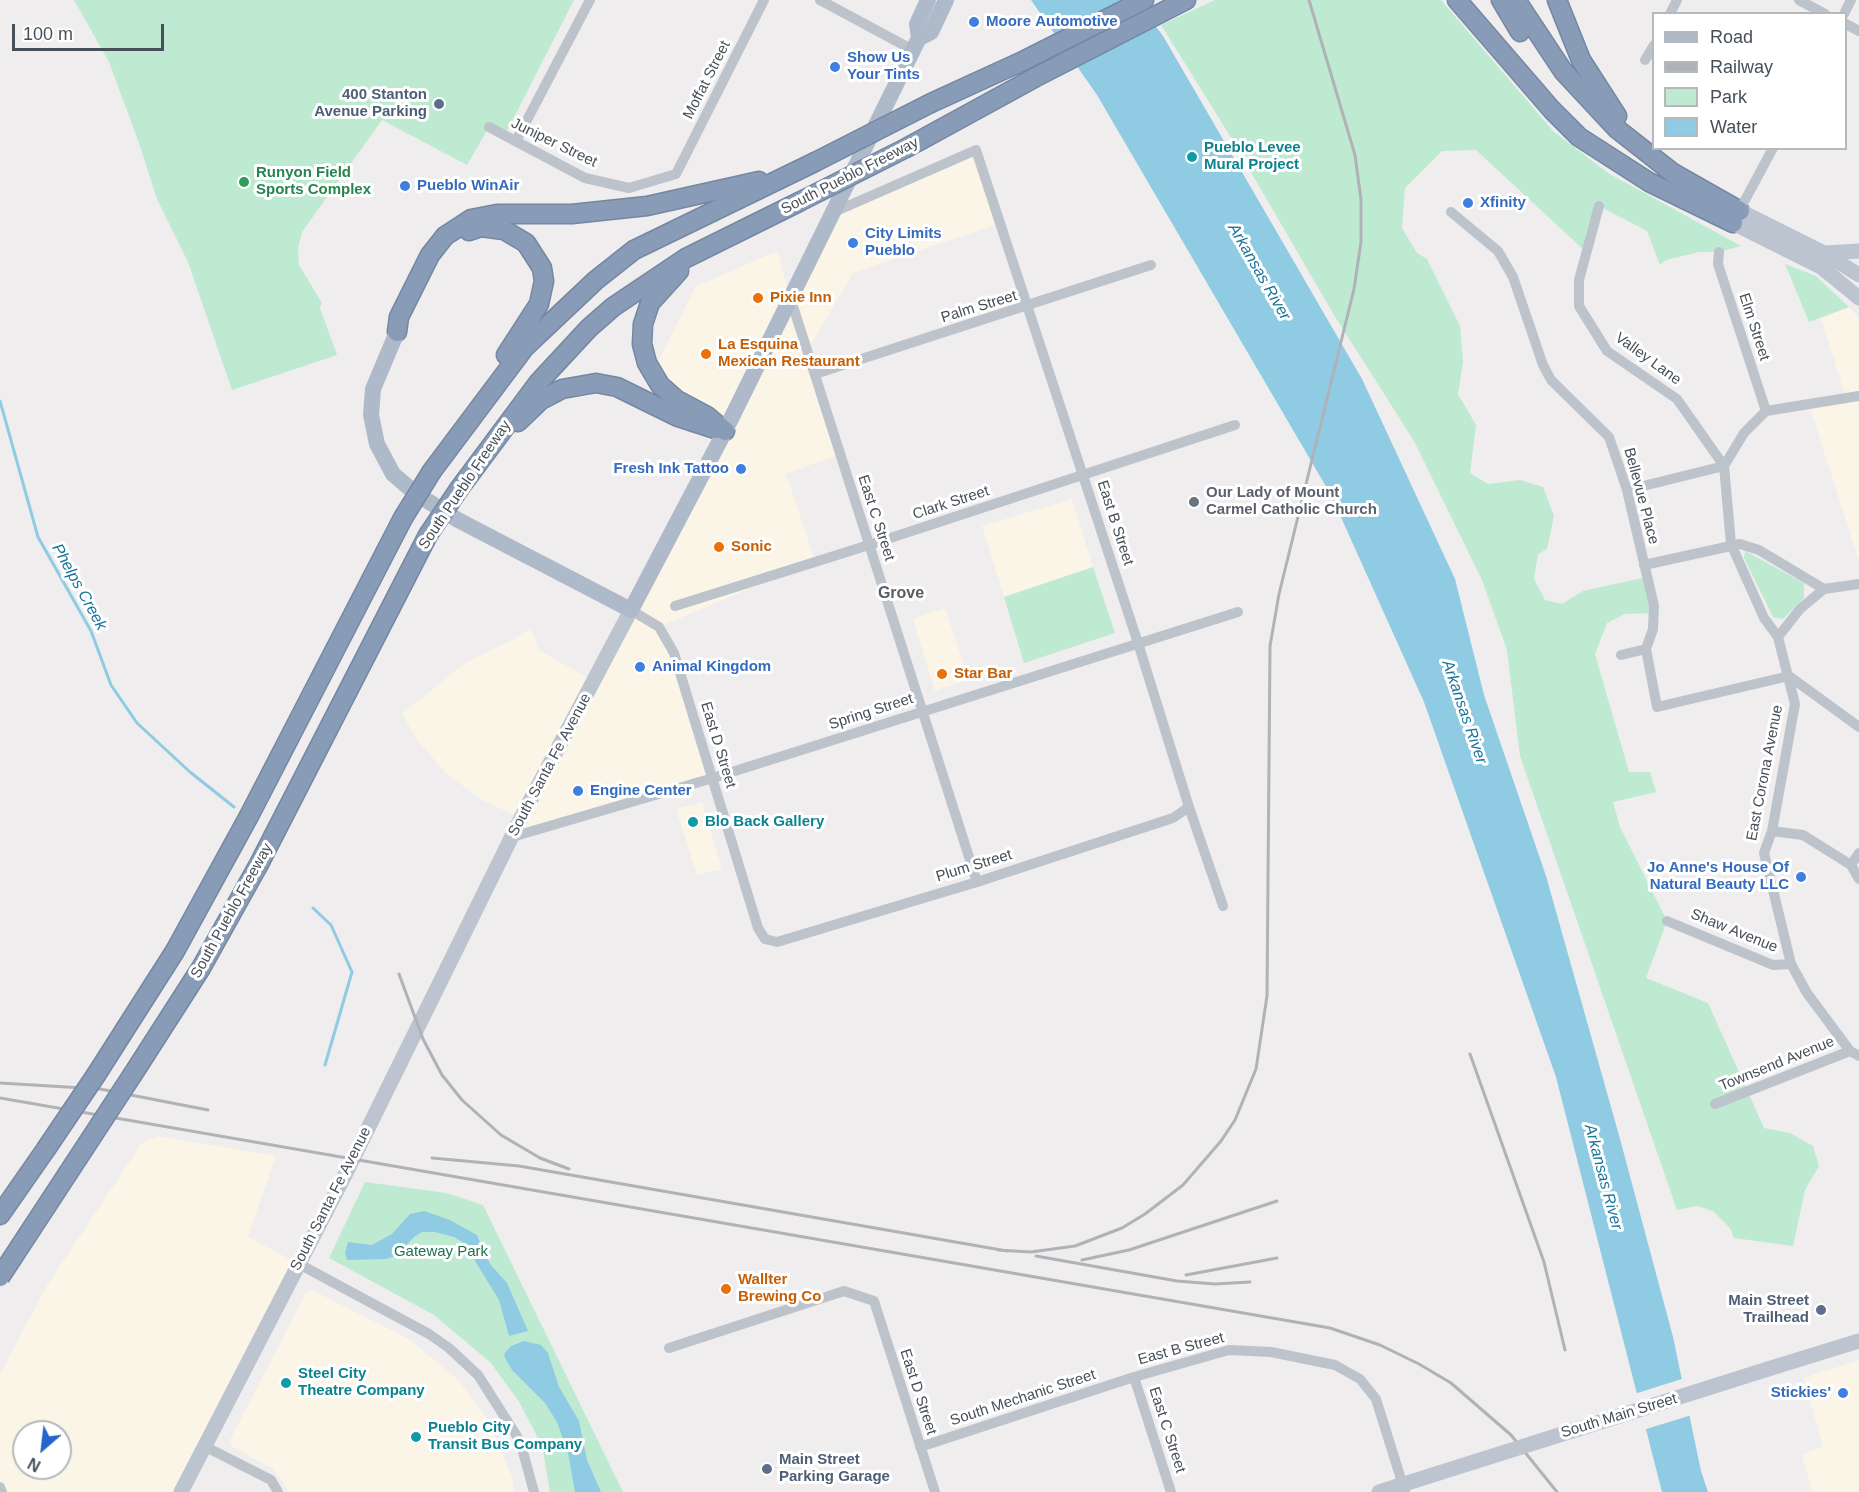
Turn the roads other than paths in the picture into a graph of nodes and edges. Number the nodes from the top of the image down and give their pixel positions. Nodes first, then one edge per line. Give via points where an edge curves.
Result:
1 (590, 0) edge
2 (764, 0) edge
3 (820, 0) edge
4 (928, 0) edge
5 (946, 0) edge
6 (1144, 0) edge
7 (1457, 0) edge
8 (1502, 0) edge
9 (1516, 0) edge
10 (1557, 0) edge
11 (1799, 0) edge
12 (1180, 3) edge
13 (1821, 12) edge
14 (916, 44) junction
15 (1652, 47) edge
16 (1646, 60) dead end
17 (489, 127) dead end
18 (516, 141) junction
19 (1772, 150) edge
20 (1673, 173) junction
21 (676, 174) joint
22 (793, 174) junction
23 (1599, 206) dead end
24 (834, 212) junction
25 (1450, 212) dead end
26 (772, 215) junction
27 (1713, 215) junction
28 (1736, 217) junction
29 (1859, 251) edge
30 (1719, 252) dead end
31 (1824, 253) junction
32 (1151, 266) dead end
33 (1859, 275) edge
34 (1857, 291) edge
35 (791, 300) junction
36 (1029, 306) junction
37 (397, 332) junction
38 (814, 374) junction
39 (1859, 396) edge
40 (1766, 411) junction
41 (1235, 425) dead end
42 (725, 431) junction
43 (450, 444) junction
44 (482, 456) junction
45 (1724, 466) junction
46 (1083, 476) junction
47 (1626, 490) junction
48 (1731, 544) junction
49 (869, 545) junction
50 (1644, 565) junction
51 (1859, 584) edge
52 (1824, 589) junction
53 (675, 606) dead end
54 (631, 610) junction
55 (1238, 612) dead end
56 (1778, 637) junction
57 (1138, 643) junction
58 (1646, 649) junction
59 (1621, 655) dead end
60 (1789, 676) junction
61 (922, 712) junction
62 (1859, 727) edge
63 (713, 778) junction
64 (1189, 807) junction
65 (1772, 831) junction
66 (512, 837) junction
67 (1859, 853) edge
68 (1851, 865) junction
69 (1859, 879) edge
70 (977, 882) junction
71 (1223, 906) dead end
72 (1667, 921) dead end
73 (765, 939) joint
74 (1791, 963) junction
75 (1855, 1053) edge
76 (1715, 1104) dead end
77 (0, 1215) edge
78 (299, 1264) junction
79 (0, 1276) edge
80 (1859, 1341) edge
81 (669, 1348) dead end
82 (1134, 1377) junction
83 (204, 1446) junction
84 (920, 1447) junction
85 (0, 1487) edge
86 (2, 1492) edge
87 (181, 1492) edge
88 (278, 1492) edge
89 (534, 1492) edge
90 (935, 1492) edge
91 (1171, 1492) edge
92 (1378, 1492) edge
93 (1405, 1492) edge

1 - 18 street
2 - 21 street, Moffat Street
3 - 14 street
4 - 14 main road, South Santa Fe Avenue via 917,24
5 - 14 main road, South Santa Fe Avenue via 932,32
6 - 22 highway, South Pueblo Freeway, bridge
7 - 27 highway via 1579,137 1649,182
8 - 27 highway via 1538,59 1592,121 1647,169
9 - 20 highway via 1547,50 1580,91 1630,141
10 - 20 highway via 1597,89 1617,116
11 - 13 street
12 - 26 highway, South Pueblo Freeway, bridge
14 - 24 main road, South Santa Fe Avenue
15 - 16 street
17 - 18 street, Juniper Street
18 - 21 street, Juniper Street via 585,178 629,188
19 - 28 street
20 - 28 highway
22 - 37 highway via 647,206 572,214 497,214 471,219 445,236 430,255 399,317
22 - 43 highway, South Pueblo Freeway via 634,250 525,347
23 - 45 street, Valley Lane via 1578,280 1579,306 1607,351 1677,399
24 - 35 main road, South Santa Fe Avenue
24 - 36 street, East B Street via 976,150
25 - 47 street, Bellevue Place via 1498,251 1513,277 1551,380 1609,437
26 - 42 highway via 678,272 650,303 643,324 642,344 647,363 660,385
26 - 44 highway, South Pueblo Freeway via 686,258 613,307 538,383
27 - 28 highway
28 - 31 main road
28 - 34 main road
29 - 31 main road
30 - 40 street, Elm Street via 1718,264
31 - 33 main road
32 - 36 street, Palm Street
35 - 38 street, East C Street
35 - 42 main road, South Santa Fe Avenue
36 - 38 street, Palm Street
36 - 46 street, East B Street
37 - 43 highway via 410,322 444,252 462,233 481,226 504,230 526,243 542,268 544,281 539,303
37 - 54 main road via 374,389 371,415 377,444 393,474 415,494 458,520
38 - 49 street, East C Street
39 - 40 street
40 - 45 street via 1744,433
41 - 46 street, Clark Street
42 - 44 highway via 678,417 617,387 586,383 541,400
42 - 54 main road, South Santa Fe Avenue
43 - 77 highway, South Pueblo Freeway, bridge via 403,518 175,951
44 - 79 highway, South Pueblo Freeway, bridge via 428,535 260,864 201,968
45 - 47 street
45 - 48 street, East Corona Avenue
46 - 49 street, Clark Street
46 - 57 street, East B Street
47 - 50 street, Bellevue Place
48 - 50 street
48 - 52 street via 1759,550
48 - 56 street, East Corona Avenue via 1764,618
49 - 53 street, Clark Street
49 - 61 street, East C Street
50 - 58 street, Bellevue Place via 1654,606 1653,629
51 - 52 street
52 - 56 street via 1800,609
54 - 63 street, East D Street via 654,622 670,643
54 - 66 main road, South Santa Fe Avenue
55 - 57 street, Spring Street
56 - 60 street, East Corona Avenue
57 - 61 street, Spring Street
57 - 64 street, East B Street
58 - 59 street
58 - 60 street, Bellevue Place via 1657,707
60 - 62 street
60 - 65 street, East Corona Avenue via 1795,704
61 - 63 street, Spring Street
61 - 70 street, East C Street
63 - 66 street, Spring Street
63 - 73 street, East D Street via 758,928
64 - 70 street, Plum Street via 1173,818
64 - 71 street, East B Street
65 - 68 street via 1803,835
65 - 74 street, East Corona Avenue via 1764,853
66 - 78 main road, South Santa Fe Avenue
67 - 68 street
68 - 69 street
70 - 73 street, Plum Street via 777,942
72 - 74 street, Shaw Avenue via 1773,965
74 - 75 street, East Corona Avenue via 1807,993
75 - 76 street, Townsend Avenue
78 - 83 main road, South Santa Fe Avenue
78 - 89 street via 429,1334 478,1375 520,1441
80 - 92 main road, South Main Street, bridge
81 - 84 street, East D Street via 844,1291 874,1300
82 - 84 street, South Mechanic Street
82 - 91 street, East C Street
82 - 93 street, East B Street via 1229,1350 1271,1352 1335,1365 1360,1379 1376,1399
83 - 87 main road, South Santa Fe Avenue
83 - 88 street via 271,1480
84 - 90 street, East D Street
85 - 86 street

